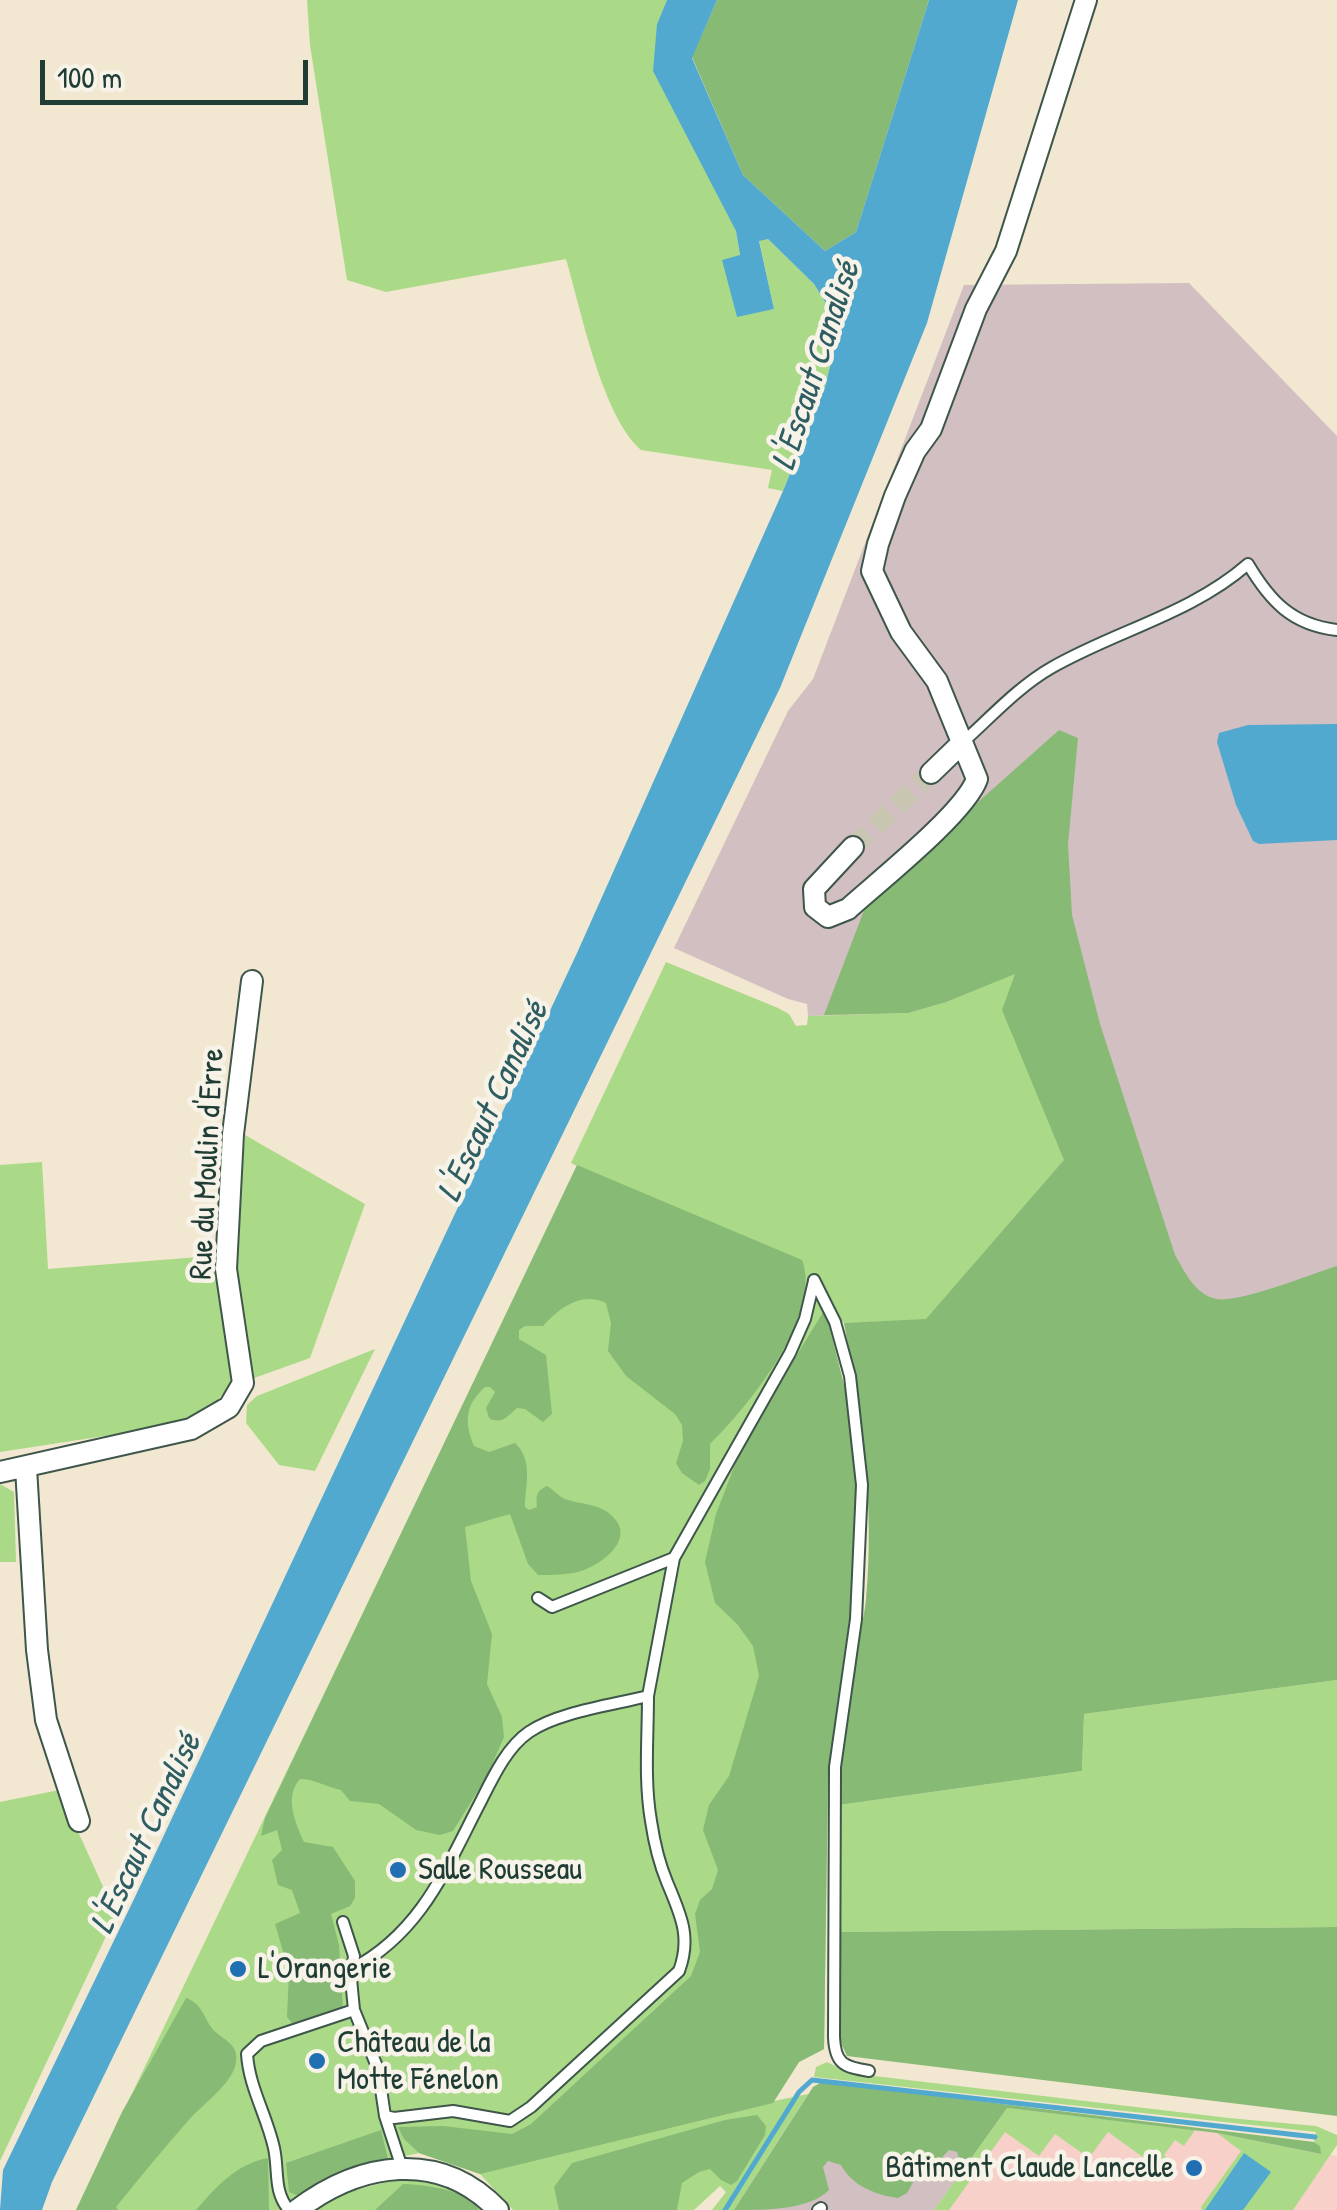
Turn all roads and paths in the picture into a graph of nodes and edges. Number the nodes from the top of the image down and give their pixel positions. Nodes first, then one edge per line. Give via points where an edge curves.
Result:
1 (1086, 0) edge
2 (1337, 630) edge
3 (962, 743) junction
4 (931, 773) tunnel mouth
5 (852, 847) tunnel mouth
6 (252, 981) dead end
7 (26, 1468) junction
8 (0, 1472) edge
9 (674, 1558) junction
10 (538, 1598) dead end
11 (648, 1696) junction
12 (78, 1821) dead end
13 (342, 1922) dead end
14 (352, 1969) junction
15 (354, 2010) junction
16 (868, 2071) dead end
17 (385, 2116) junction
18 (402, 2168) junction
19 (288, 2210) edge
20 (297, 2210) edge
21 (498, 2210) edge

1 - 3 street via 1006,251 976,308 932,429 895,496 872,571 900,632 937,681
2 - 3 lane via 1287,614 1248,564 1188,604 1049,669
3 - 4 street
3 - 5 street via 977,778 972,792 848,909 828,917 815,906 814,889
6 - 7 street, Rue du Moulin d'Erre via 226,1269 242,1383 229,1407 191,1429
7 - 8 street, Rue du Moulin d'Erre
7 - 12 street via 46,1720
9 - 10 lane via 552,1607
9 - 11 lane
9 - 16 lane via 790,1354 814,1280 850,1376 862,1485 859,1586 835,1768 834,2038 839,2062
11 - 14 lane via 544,1723 524,1736 496,1771 418,1917 378,1955
11 - 17 lane via 648,1799 665,1878 687,1936 680,1971 510,2120 453,2111
13 - 14 lane
14 - 15 lane
15 - 17 lane via 378,2069
15 - 19 lane via 260,2042 247,2054 275,2152 277,2189
17 - 18 lane
18 - 20 street via 346,2182
18 - 21 street via 461,2180

